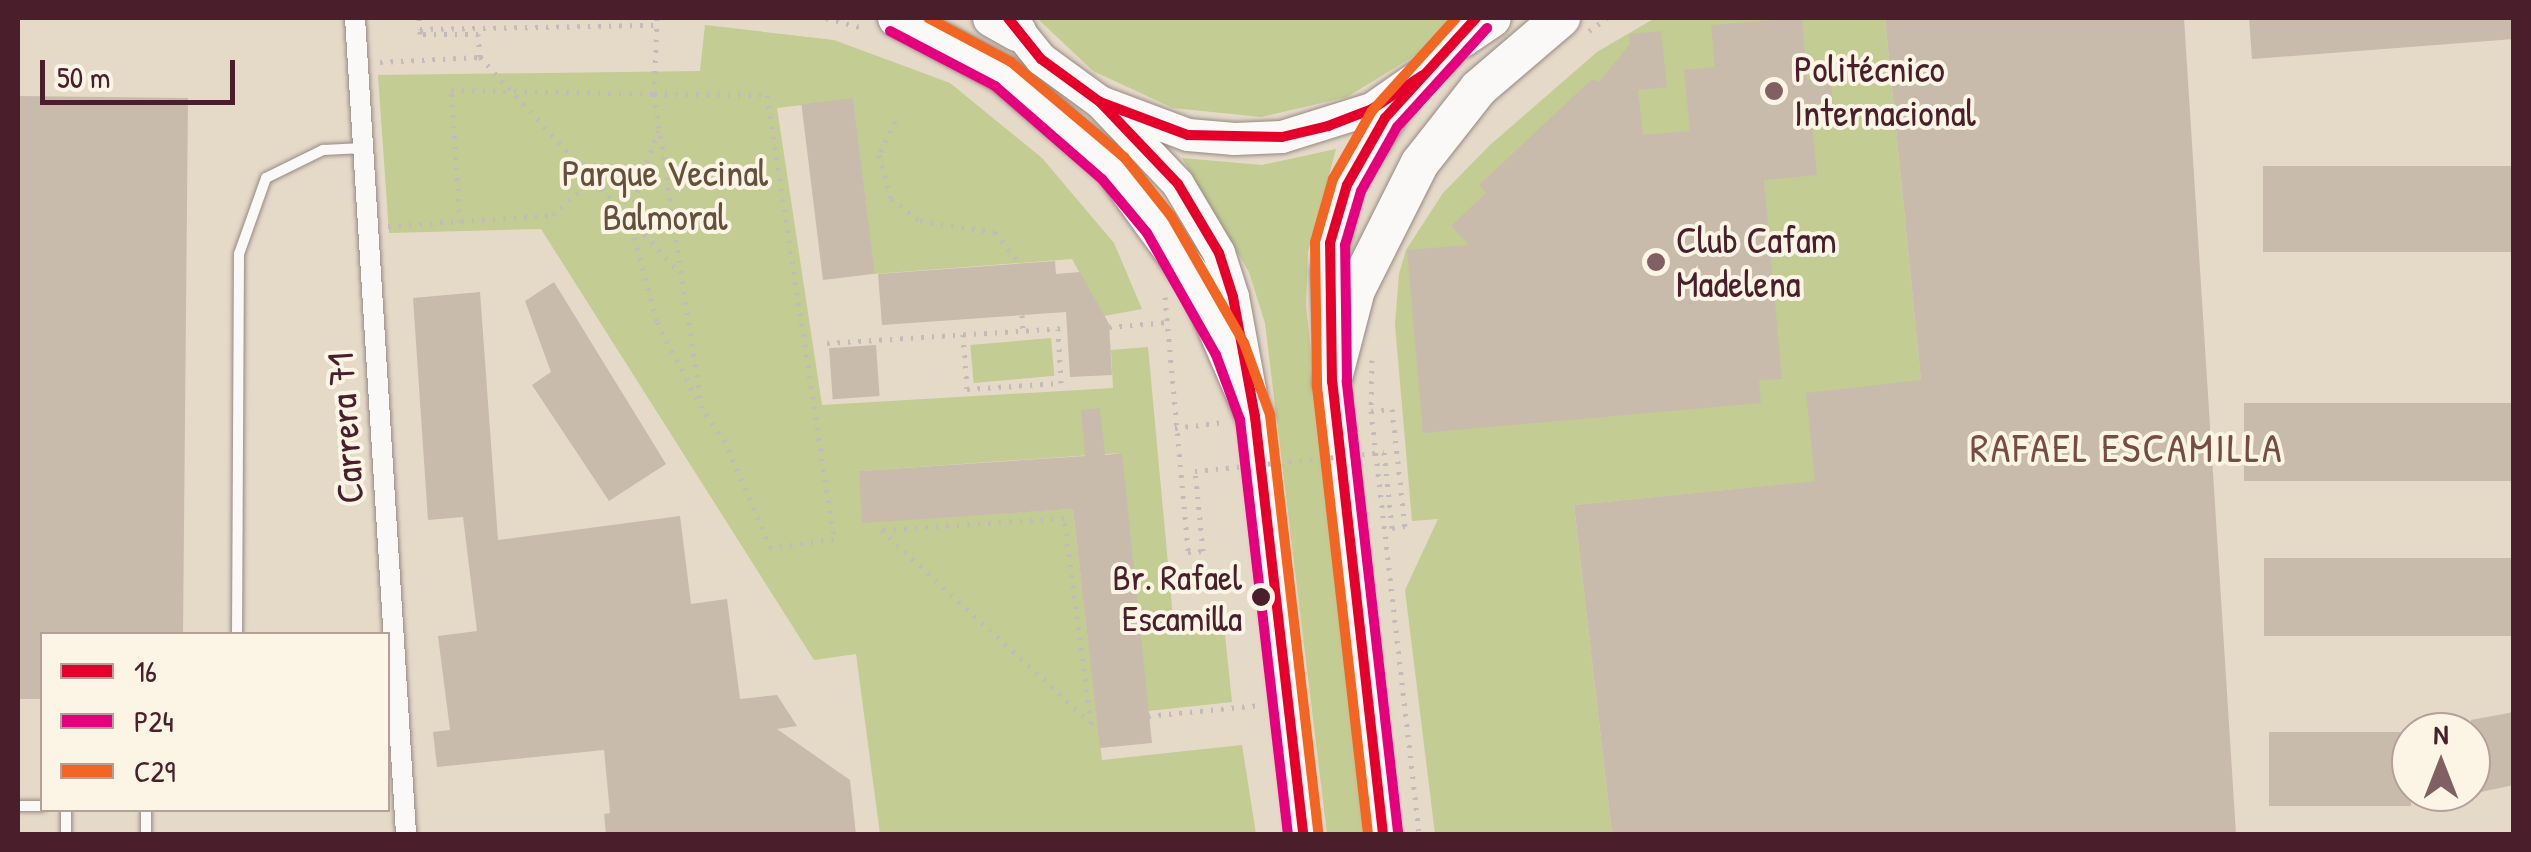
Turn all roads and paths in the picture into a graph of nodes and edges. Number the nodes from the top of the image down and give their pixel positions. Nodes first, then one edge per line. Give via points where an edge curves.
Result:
1 (355, 18) edge
2 (419, 18) edge
3 (826, 18) edge
4 (1492, 18) edge
5 (1608, 18) edge
6 (657, 21) edge
7 (1006, 22) edge
8 (884, 24) edge
9 (1572, 27) edge
10 (1468, 28) edge
11 (420, 29) junction
12 (480, 56) junction
13 (357, 64) junction
14 (1412, 84) junction
15 (512, 91) junction
16 (654, 94) junction
17 (1100, 102) junction
18 (895, 121) dead end
19 (659, 128) junction
20 (362, 148) junction
21 (592, 178) junction
22 (629, 217) junction
23 (460, 222) junction
24 (385, 226) dead end
25 (1019, 263) dead end
26 (681, 274) junction
27 (1158, 284) dead end
28 (1022, 315) dead end
29 (1169, 322) junction
30 (1109, 326) dead end
31 (1067, 328) dead end
32 (1058, 329) junction
33 (1023, 331) junction
34 (963, 334) junction
35 (827, 343) dead end
36 (1372, 348) dead end
37 (1332, 382) junction
38 (702, 408) junction
39 (1371, 411) junction
40 (1240, 420) junction
41 (1175, 428) junction
42 (238, 632) edge
43 (1260, 705) dead end
44 (1148, 716) dead end
45 (1094, 722) joint
46 (406, 834) edge
47 (1303, 834) edge
48 (1383, 834) edge
49 (1419, 834) edge

1 - 13 street, Carrera 71
2 - 11 path
3 - 8 path
4 - 10 highway
5 - 9 path
6 - 11 path
6 - 16 path
7 - 17 main road
8 - 40 highway via 1003,74 1113,168 1198,284
9 - 37 highway via 1480,88 1420,163 1356,290
10 - 14 main road
11 - 12 path via 478,34
12 - 13 path
12 - 15 path
13 - 20 street, Carrera 71
14 - 17 main road via 1328,126 1266,138 1188,134
14 - 37 main road via 1362,153 1330,243
15 - 16 path
15 - 21 path
15 - 23 path via 451,90
16 - 19 path
16 - 38 path via 766,95 834,539 770,548 725,442
17 - 40 main road via 1158,159 1219,253 1240,325
18 - 25 path via 879,154 890,199 920,221 986,227 1011,246
19 - 22 path
19 - 26 path
20 - 42 lane via 322,150 266,178 239,254
20 - 46 street, Carrera 71
21 - 22 path
21 - 23 path via 554,215
22 - 26 path
22 - 38 path via 658,322
23 - 24 path
26 - 38 path
27 - 29 path
28 - 33 path
29 - 30 path
29 - 41 path
31 - 32 path
32 - 33 path
32 - 34 path via 1060,382 967,389
33 - 34 path
34 - 35 path
36 - 39 path
37 - 48 main road
39 - 41 path, bridge via 1392,409 1404,526 1392,528 1384,452 1195,471 1203,551 1188,552
39 - 49 path
40 - 41 path
40 - 47 main road
43 - 44 path
45 - 45 path via 909,556 880,530 1064,518

